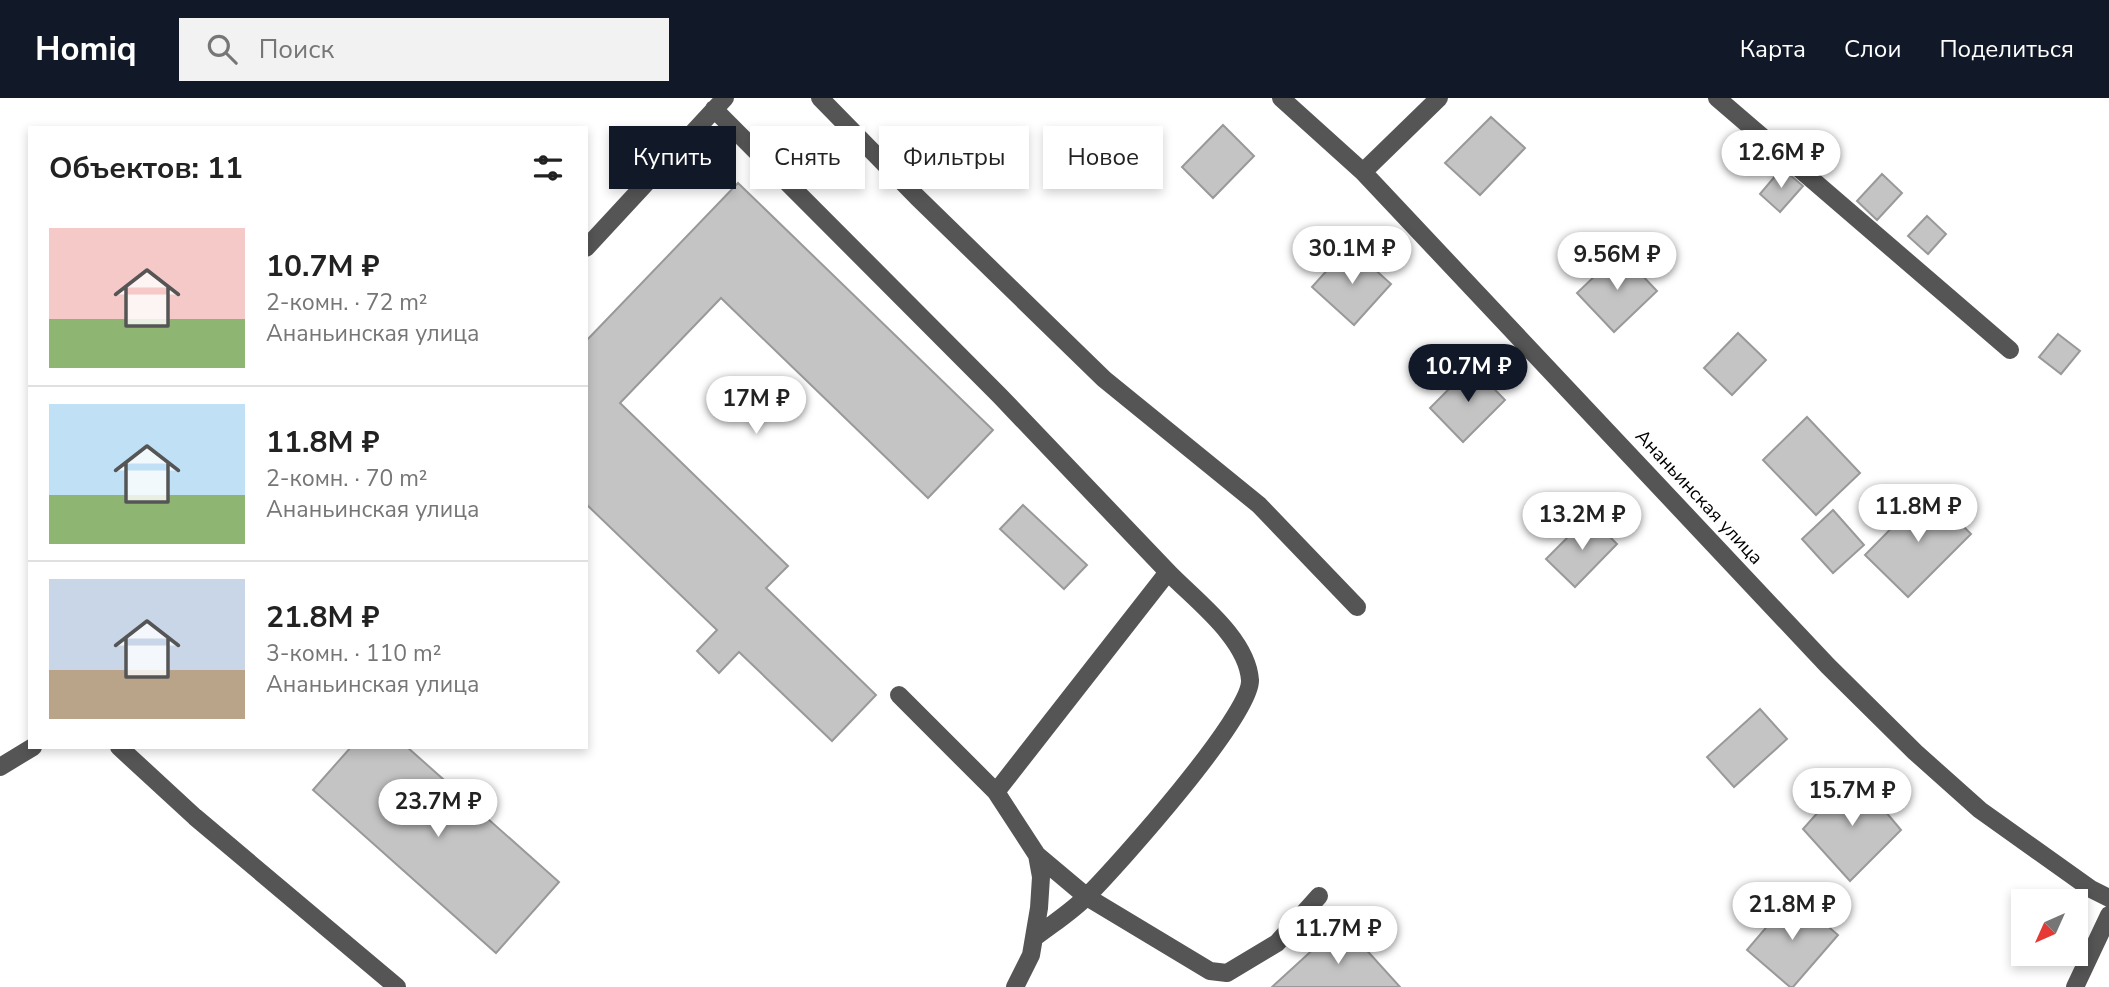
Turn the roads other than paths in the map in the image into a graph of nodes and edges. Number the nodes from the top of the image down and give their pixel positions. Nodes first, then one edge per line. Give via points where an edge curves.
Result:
1 (820, 98) edge
2 (1281, 98) edge
3 (1438, 98) edge
4 (1717, 98) edge
5 (719, 104) edge
6 (1363, 172) junction
7 (588, 246) edge
8 (2010, 349) dead end
9 (1168, 572) junction
10 (1357, 607) dead end
11 (899, 695) dead end
12 (30, 749) edge
13 (121, 749) edge
14 (0, 767) edge
15 (996, 792) junction
16 (1037, 855) junction
17 (1319, 896) dead end
18 (1087, 897) junction
19 (2109, 898) edge
20 (2109, 915) edge
21 (1034, 938) junction
22 (397, 987) edge
23 (1015, 987) edge
24 (2075, 987) edge

1 - 10 street via 1104,379 1258,505
2 - 6 street, Ананьинская улица
3 - 6 street
4 - 8 street
5 - 7 street
5 - 9 street
6 - 19 street, Ананьинская улица via 1828,666 1915,752 1979,810
9 - 15 street
9 - 18 street via 1236,640 1250,682 1226,732
11 - 15 street
12 - 14 street
13 - 22 street
15 - 16 street
16 - 18 street
16 - 21 street via 1040,887
17 - 18 street via 1277,943 1227,972 1210,971
18 - 21 street
20 - 24 street
21 - 23 street

